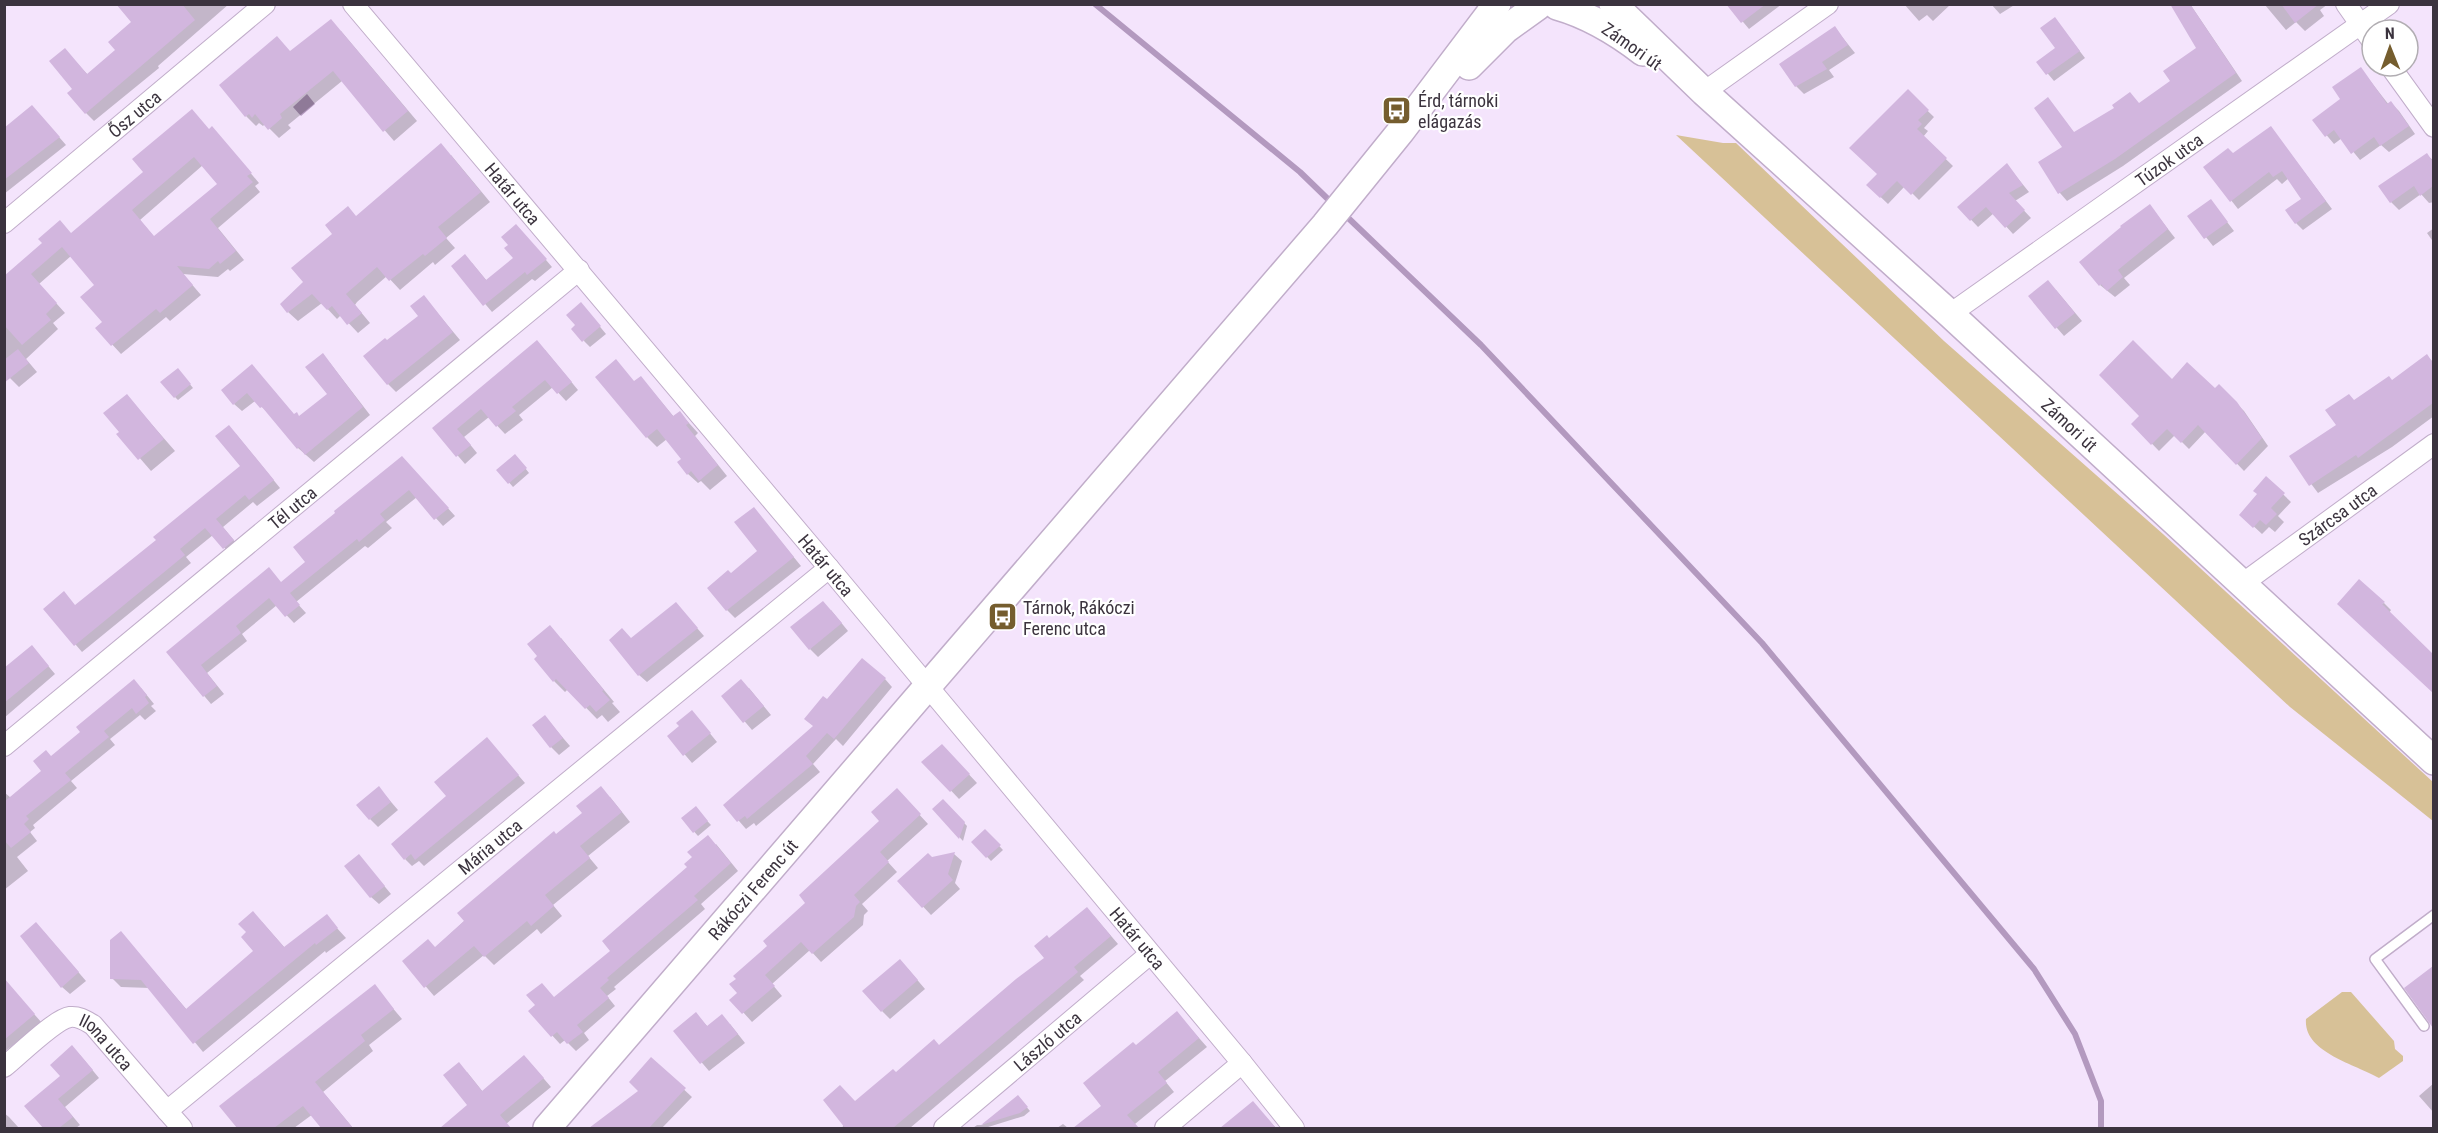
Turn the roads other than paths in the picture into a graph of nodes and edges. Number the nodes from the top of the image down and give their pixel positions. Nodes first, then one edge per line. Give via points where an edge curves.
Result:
1 (265, 4) edge
2 (353, 4) edge
3 (1497, 4) edge
4 (1613, 4) edge
5 (1828, 4) edge
6 (2346, 4) edge
7 (2389, 4) edge
8 (1548, 5) edge
9 (2378, 18) edge
10 (2360, 24) edge
11 (2360, 37) edge
12 (2398, 78) edge
13 (1704, 92) junction
14 (2433, 127) edge
15 (1401, 131) junction
16 (4, 224) edge
17 (579, 270) junction
18 (1950, 314) junction
19 (2433, 444) edge
20 (829, 568) junction
21 (2242, 584) junction
22 (927, 686) junction
23 (4, 746) edge
24 (2433, 761) edge
25 (2433, 915) edge
26 (1150, 954) junction
27 (2424, 1026) dead end
28 (1242, 1063) junction
29 (4, 1067) edge
30 (167, 1111) junction
31 (182, 1128) edge
32 (547, 1128) edge
33 (944, 1128) edge
34 (1165, 1128) edge
35 (1293, 1128) edge

1 - 16 street, Ősz utca
2 - 17 street, Határ utca
3 - 15 street
4 - 13 street, Zámori út
5 - 13 street
6 - 10 street
7 - 9 street, Túzok utca
8 - 13 street, Zámori út via 1576,11 1601,23
8 - 15 street via 1506,28
11 - 18 street, Túzok utca
12 - 14 street
13 - 18 street, Zámori út
15 - 22 street, Rákóczi Ferenc út via 1325,225
17 - 20 street, Határ utca
17 - 23 street, Tél utca
18 - 21 street, Zámori út
19 - 21 street, Szárcsa utca
20 - 22 street, Határ utca
20 - 30 street, Mária utca
21 - 24 street, Zámori út
22 - 26 street, Határ utca
22 - 32 street, Rákóczi Ferenc út
25 - 27 lane via 2375,958
26 - 28 street, Határ utca
26 - 33 street, László utca
28 - 34 street
28 - 35 street, Határ utca
29 - 30 street, Ilona utca via 57,1023 78,1017 93,1025
30 - 31 street

